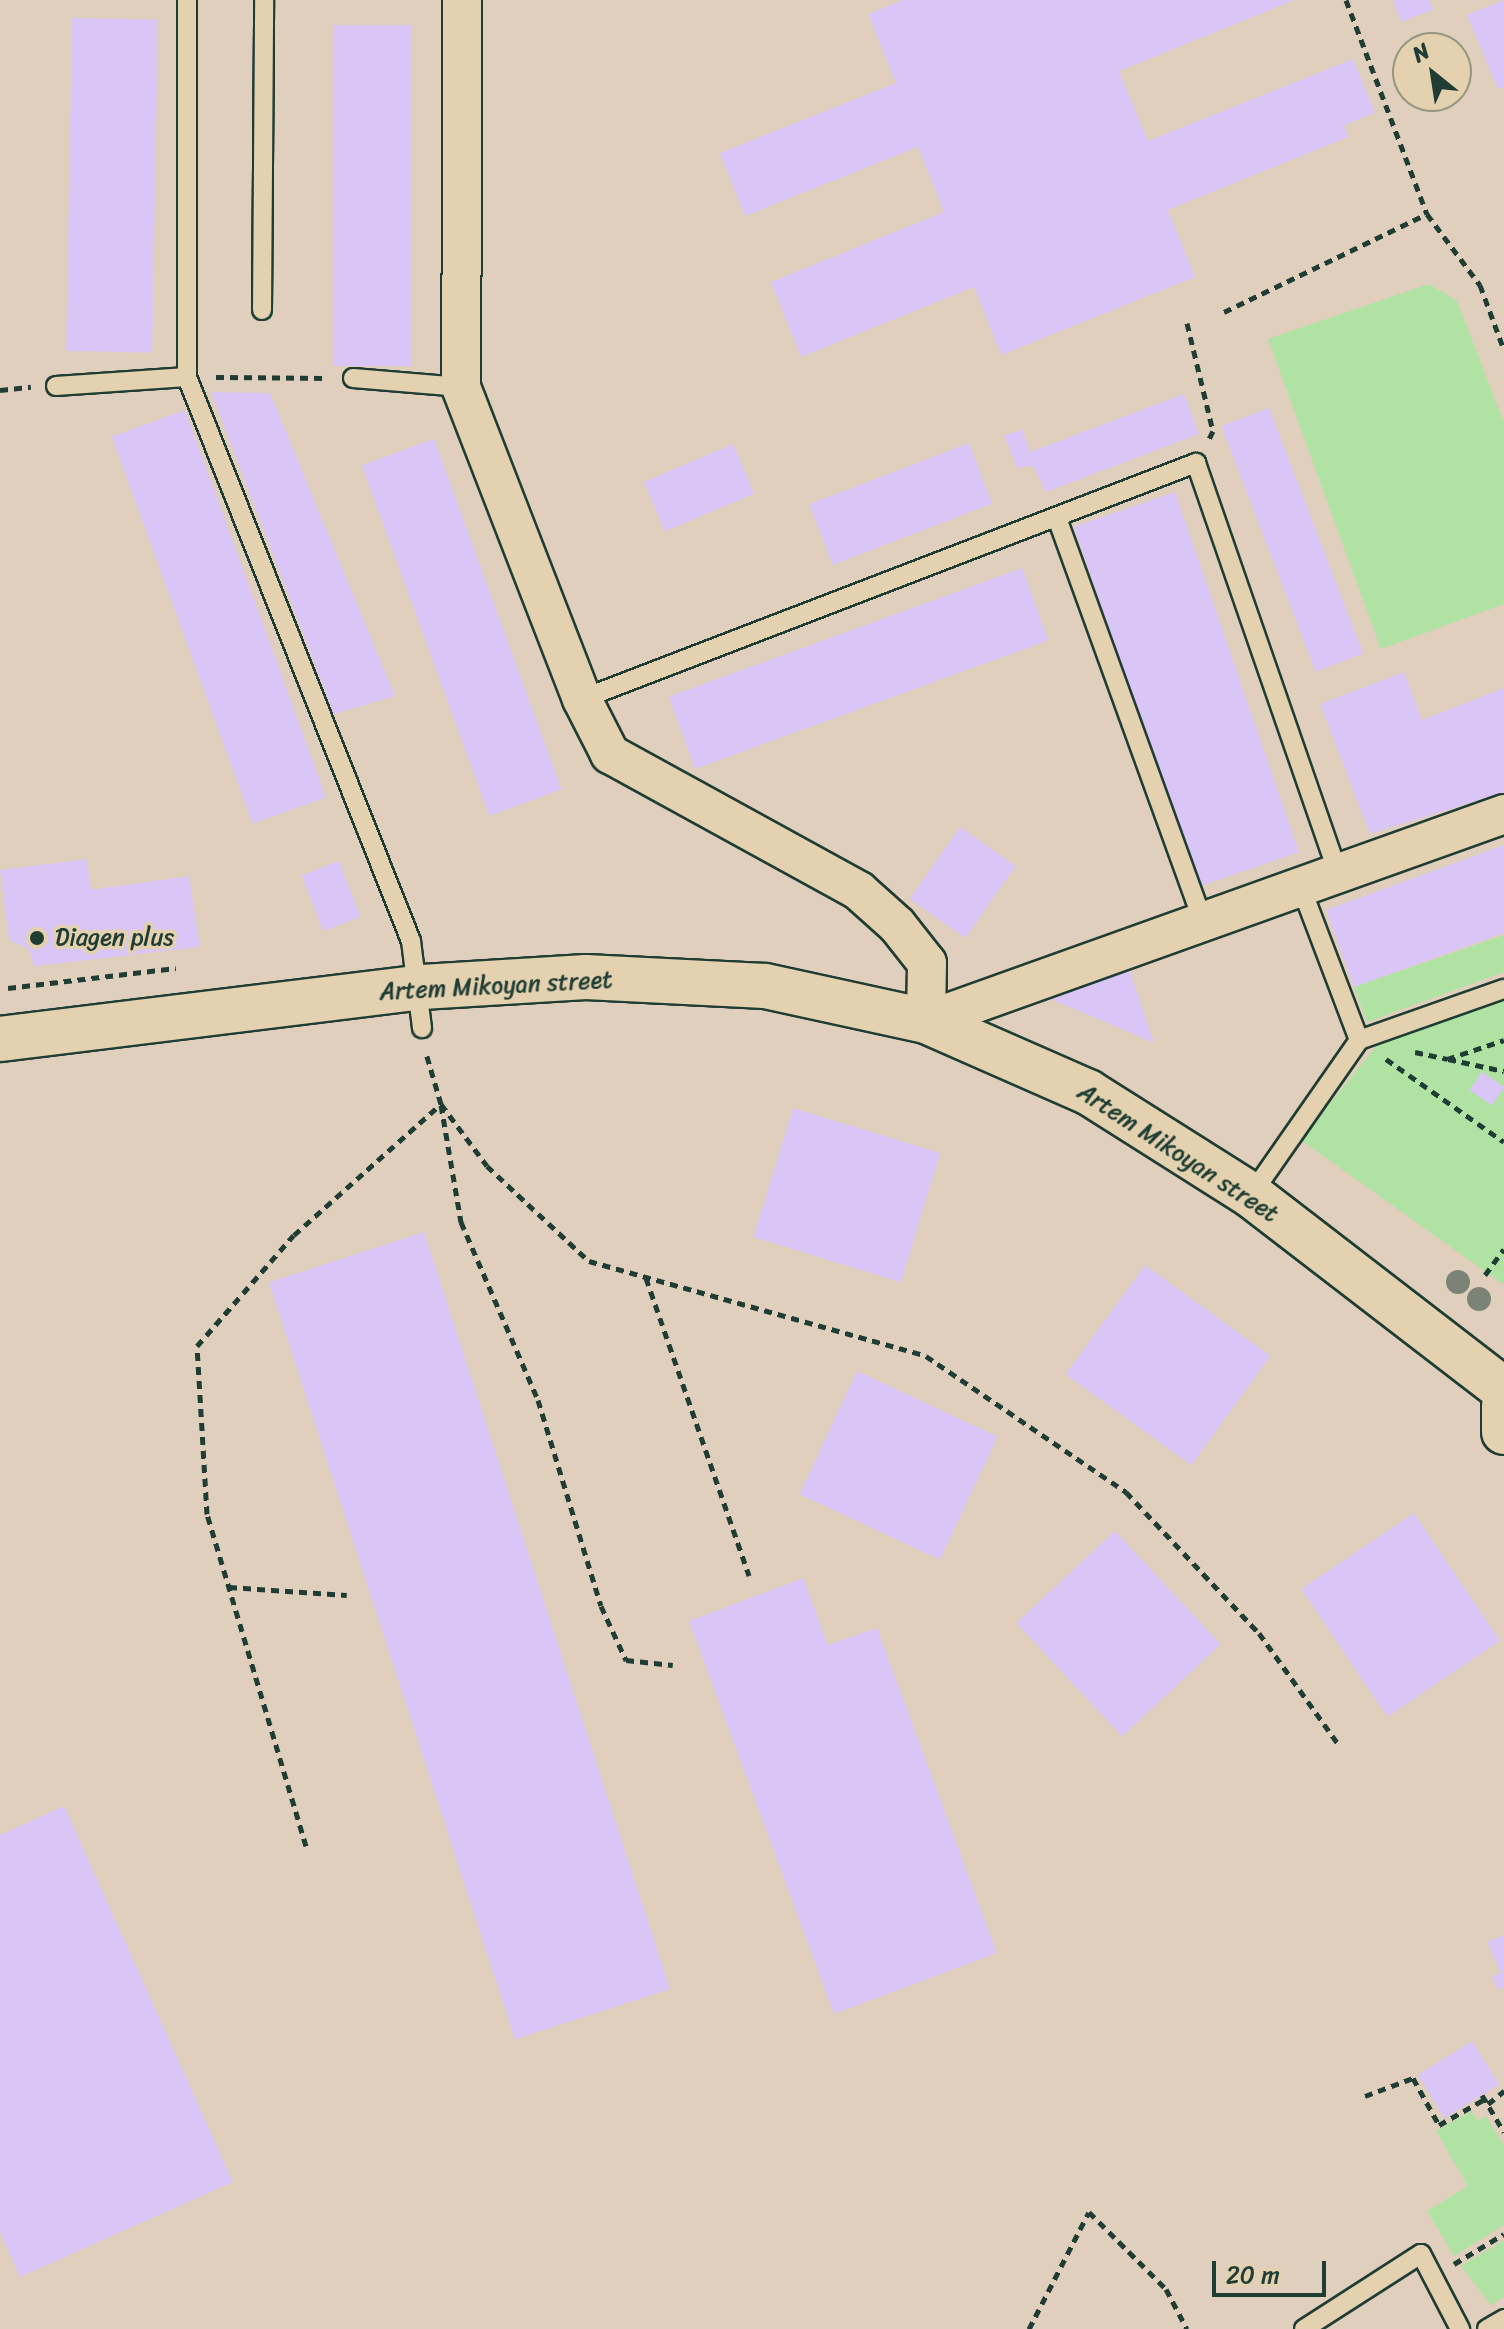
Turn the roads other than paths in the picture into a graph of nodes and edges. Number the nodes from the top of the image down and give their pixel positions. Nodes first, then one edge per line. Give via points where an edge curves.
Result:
1 (187, 0) edge
2 (264, 0) edge
3 (462, 0) edge
4 (262, 310) dead end
5 (187, 377) junction
6 (353, 378) road end
7 (56, 386) dead end
8 (461, 387) junction
9 (1057, 518) junction
10 (582, 699) junction
11 (1504, 814) edge
12 (1339, 876) junction
13 (1302, 890) junction
14 (1204, 925) junction
15 (1504, 989) edge
16 (422, 1008) junction
17 (926, 1021) junction
18 (0, 1039) edge
19 (1359, 1040) junction
20 (1251, 1195) junction
21 (1504, 1390) edge
22 (1504, 1406) edge
23 (1504, 1432) edge
24 (1504, 2319) edge
25 (1304, 2329) edge
26 (1460, 2329) edge
27 (1487, 2329) edge

1 - 5 lane
2 - 4 lane
3 - 8 street
5 - 7 lane
5 - 16 lane via 411,941
6 - 8 lane
8 - 10 street
9 - 10 lane
9 - 12 lane via 1196,463
9 - 14 lane
10 - 17 street via 610,754 859,891 897,925 927,963
11 - 12 street
12 - 13 street
13 - 14 street
13 - 19 lane
14 - 17 street
15 - 19 lane
16 - 17 main road, Artem Mikoyan street via 586,977 765,986
16 - 18 main road, Artem Mikoyan street
17 - 20 main road, Artem Mikoyan street via 1088,1092
19 - 20 lane
20 - 21 main road, Artem Mikoyan street
22 - 23 main road
24 - 27 lane
25 - 26 lane via 1421,2254

